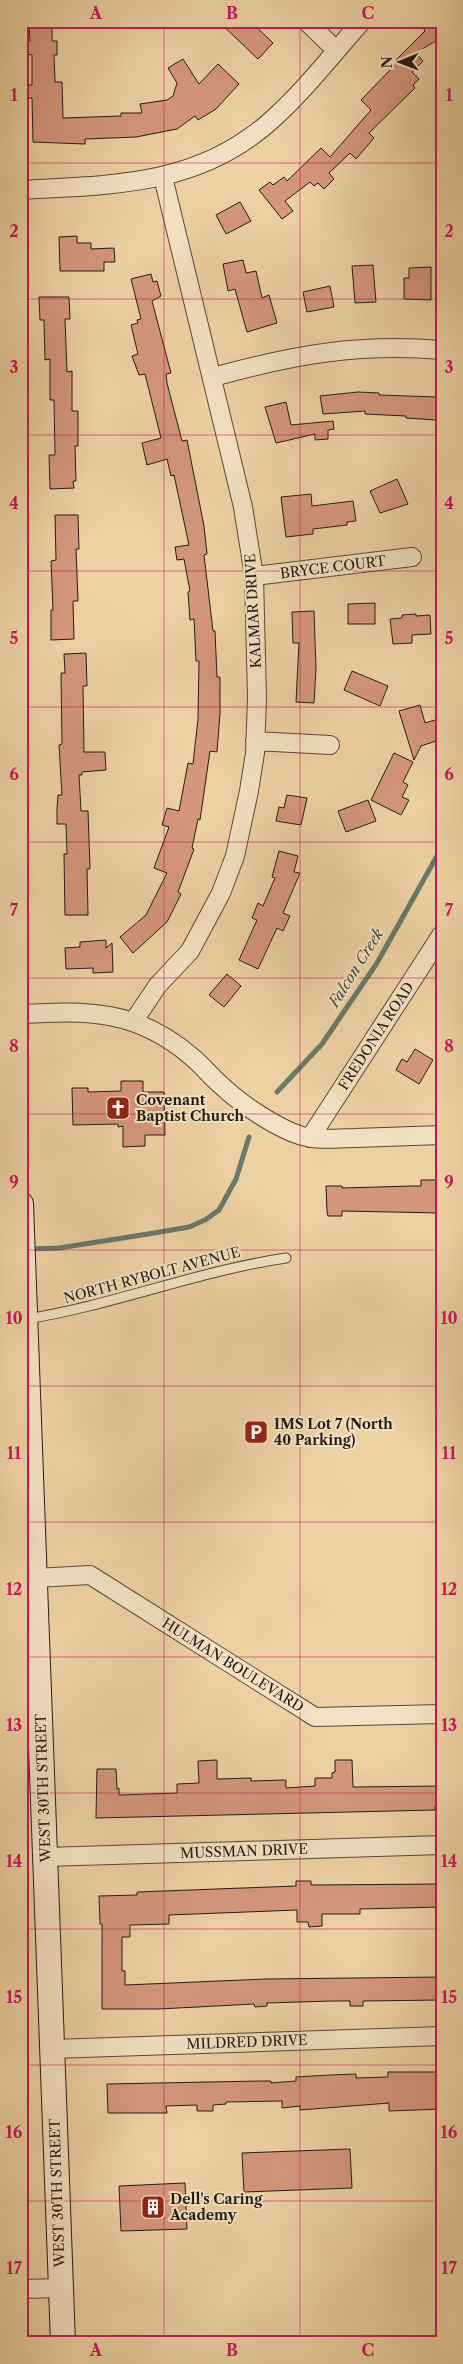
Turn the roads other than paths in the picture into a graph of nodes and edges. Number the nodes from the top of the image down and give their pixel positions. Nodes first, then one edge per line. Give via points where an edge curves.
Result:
1 (306, 21) edge
2 (362, 21) edge
3 (336, 50) junction
4 (163, 177) junction
5 (21, 190) edge
6 (442, 350) edge
7 (213, 377) junction
8 (412, 557) dead end
9 (254, 576) junction
10 (255, 741) junction
11 (330, 745) dead end
12 (441, 936) edge
13 (21, 1014) edge
14 (133, 1022) junction
15 (442, 1135) edge
16 (310, 1138) junction
17 (22, 1214) edge
18 (286, 1258) dead end
19 (23, 1320) edge
20 (36, 1578) junction
21 (442, 1714) edge
22 (442, 1845) edge
23 (45, 1856) junction
24 (442, 2036) edge
25 (52, 2048) junction
26 (61, 2288) junction
27 (21, 2289) edge
28 (63, 2343) edge

1 - 3 street
2 - 3 street
3 - 4 street via 260,130 207,162
4 - 5 street via 116,185
4 - 7 street, KALMAR DRIVE
6 - 7 street via 386,347 324,351
7 - 9 street, KALMAR DRIVE via 243,507
8 - 9 street, BRYCE COURT
9 - 10 street, KALMAR DRIVE
10 - 11 street
10 - 14 street, KALMAR DRIVE via 242,830 221,892 190,951 158,985
12 - 16 street, FREDONIA ROAD
13 - 14 street via 82,1012
14 - 16 street via 181,1048 244,1104 294,1133
15 - 16 street
17 - 19 main road, WEST 30TH STREET
18 - 19 lane, NORTH RYBOLT AVENUE via 246,1264 79,1309
19 - 20 main road, WEST 30TH STREET
20 - 21 street, HULMAN BOULEVARD via 90,1575 315,1717
20 - 23 main road, WEST 30TH STREET
22 - 23 street, MUSSMAN DRIVE
23 - 25 main road, WEST 30TH STREET
24 - 25 street, MILDRED DRIVE
25 - 26 main road, WEST 30TH STREET
26 - 27 street
26 - 28 main road, WEST 30TH STREET

